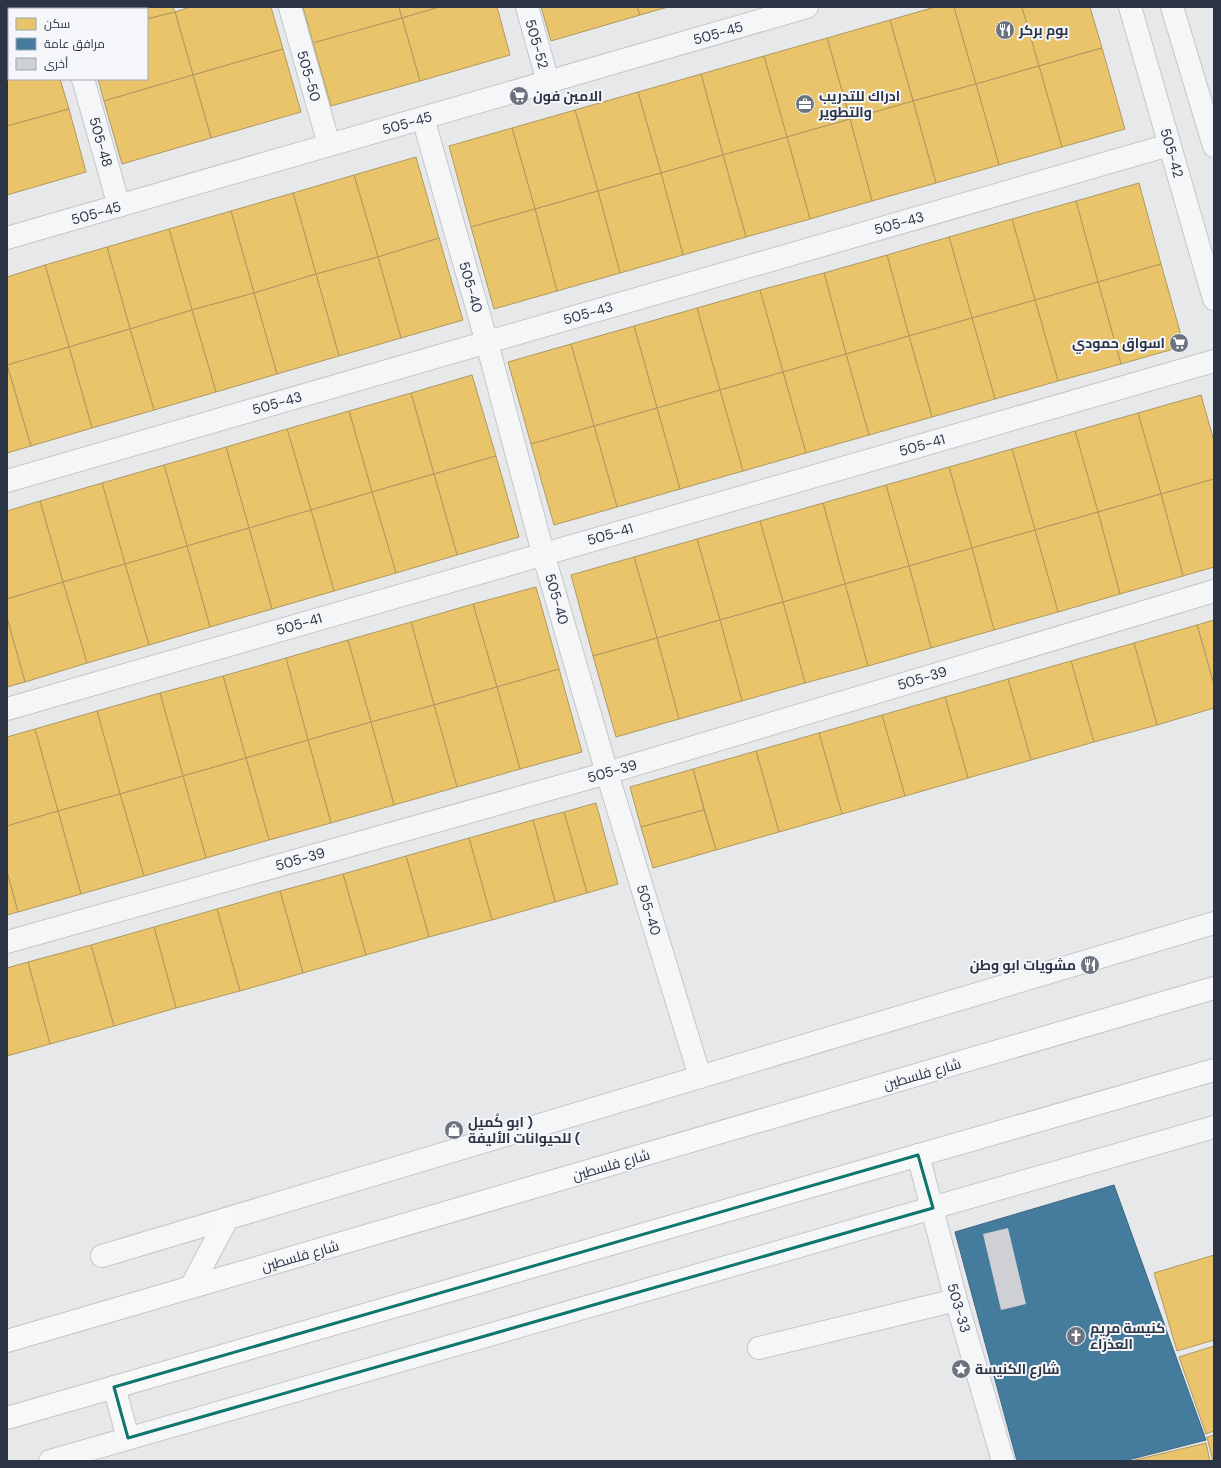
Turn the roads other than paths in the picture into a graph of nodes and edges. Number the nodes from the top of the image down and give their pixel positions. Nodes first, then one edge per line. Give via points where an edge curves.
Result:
1 (290, 7) edge
2 (527, 7) edge
3 (1130, 7) edge
4 (1172, 7) edge
5 (801, 8) edge
6 (83, 80) edge
7 (548, 82) junction
8 (423, 118) junction
9 (1213, 138) edge
10 (1169, 144) junction
11 (329, 145) junction
12 (119, 206) junction
13 (7, 238) edge
14 (1214, 299) edge
15 (487, 343) junction
16 (1214, 361) edge
17 (7, 481) edge
18 (543, 554) junction
19 (1214, 591) edge
20 (7, 709) edge
21 (607, 773) junction
22 (1214, 923) edge
23 (7, 942) edge
24 (1214, 988) edge
25 (1214, 1070) edge
26 (700, 1077) junction
27 (1214, 1127) edge
28 (918, 1155) junction
29 (933, 1208) junction
30 (227, 1219) junction
31 (102, 1256) dead end
32 (191, 1287) junction
33 (956, 1300) junction
34 (7, 1341) edge
35 (759, 1348) dead end
36 (114, 1387) junction
37 (7, 1418) edge
38 (128, 1438) junction
39 (50, 1461) edge
40 (1003, 1461) edge

1 - 11 street, 505-50
2 - 7 street, 505-52
3 - 10 street, 505-42
4 - 9 street
5 - 7 street, 505-45
6 - 12 street, 505-48
7 - 8 street, 505-45
8 - 11 street, 505-45
8 - 15 street, 505-40
10 - 14 street, 505-42
10 - 15 street, 505-43
11 - 12 street, 505-45
12 - 13 street, 505-45
15 - 17 street, 505-43
15 - 18 street, 505-40
16 - 18 street, 505-41
18 - 20 street, 505-41
18 - 21 street, 505-40
19 - 21 street, 505-39
21 - 23 street, 505-39
21 - 26 street, 505-40
22 - 26 street
24 - 32 main road, شارع فلسطين
25 - 28 main road
26 - 30 street
27 - 29 street
28 - 29 street, 503-33
28 - 36 main road
29 - 33 street, 503-33
29 - 38 street
30 - 31 street
30 - 32 main road
32 - 34 main road, شارع فلسطين
33 - 35 street
33 - 40 street, 503-33
36 - 37 main road
36 - 38 main road
38 - 39 street

